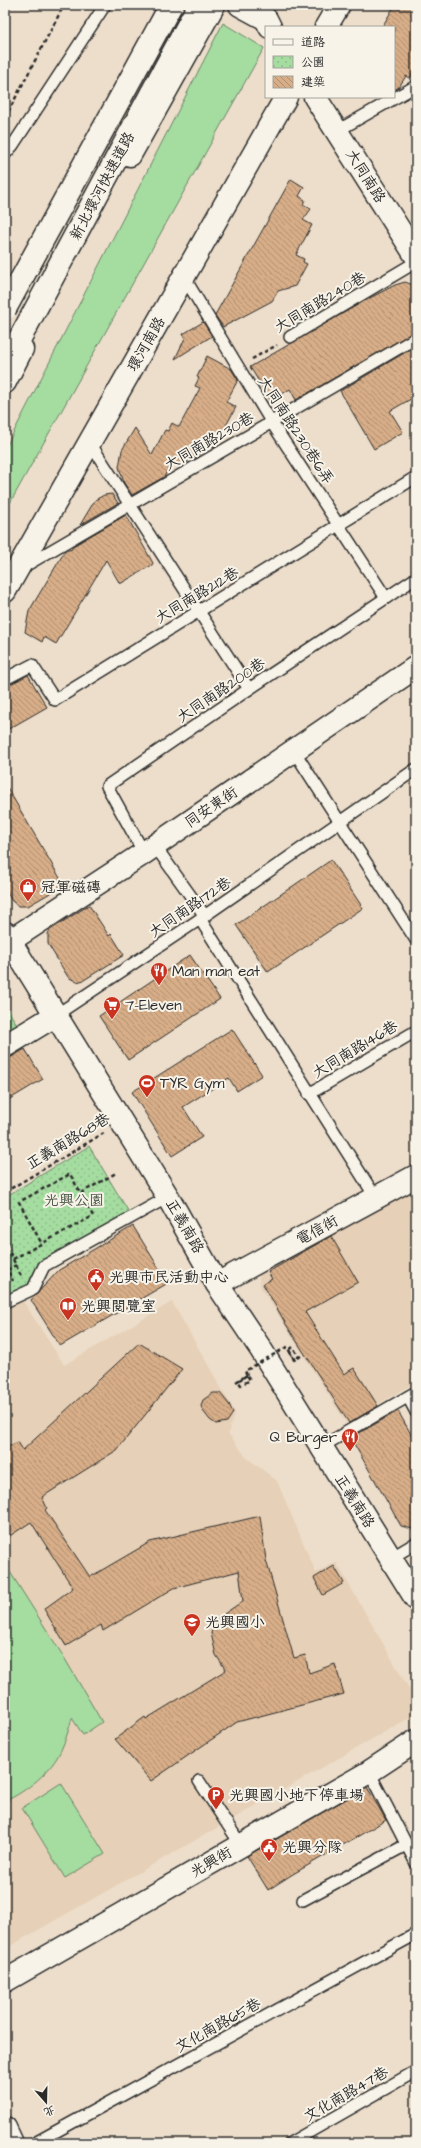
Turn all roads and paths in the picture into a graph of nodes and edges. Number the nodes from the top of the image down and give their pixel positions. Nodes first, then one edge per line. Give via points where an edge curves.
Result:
1 (64, 5) edge
2 (105, 5) edge
3 (170, 5) edge
4 (199, 5) edge
5 (214, 5) edge
6 (240, 5) edge
7 (339, 5) edge
8 (270, 26) edge
9 (327, 26) edge
10 (416, 86) edge
11 (285, 98) edge
12 (316, 98) edge
13 (395, 98) edge
14 (395, 98) edge
15 (5, 118) edge
16 (337, 131) junction
17 (5, 154) edge
18 (416, 256) edge
19 (416, 262) edge
20 (184, 277) junction
21 (5, 310) edge
22 (290, 337) joint
23 (416, 338) edge
24 (5, 366) edge
25 (238, 367) junction
26 (5, 382) edge
27 (272, 423) junction
28 (90, 443) junction
29 (416, 477) edge
30 (130, 505) junction
31 (340, 525) junction
32 (17, 570) junction
33 (416, 578) edge
34 (5, 591) edge
35 (386, 598) junction
36 (199, 612) junction
37 (416, 667) edge
38 (5, 679) edge
39 (249, 688) junction
40 (294, 751) junction
41 (416, 769) edge
42 (340, 820) junction
43 (150, 850) junction
44 (202, 917) junction
45 (415, 938) edge
46 (7, 940) edge
47 (56, 1015) junction
48 (416, 1030) edge
49 (5, 1046) edge
50 (309, 1094) junction
51 (122, 1122) junction
52 (116, 1173) dead end
53 (416, 1176) edge
54 (5, 1192) edge
55 (81, 1193) junction
56 (168, 1197) junction
57 (376, 1198) junction
58 (42, 1244) junction
59 (10, 1253) dead end
60 (13, 1260) junction
61 (16, 1265) junction
62 (5, 1266) edge
63 (7, 1270) junction
64 (22, 1277) dead end
65 (217, 1284) junction
66 (9, 1285) dead end
67 (5, 1302) edge
68 (301, 1356) dead end
69 (247, 1375) junction
70 (412, 1394) edge
71 (416, 1412) edge
72 (321, 1447) junction
73 (416, 1543) edge
74 (391, 1558) junction
75 (416, 1599) edge
76 (416, 1741) edge
77 (369, 1772) junction
78 (199, 1781) dead end
79 (241, 1845) junction
80 (406, 1845) junction
81 (416, 1863) edge
82 (303, 1900) dead end
83 (416, 1934) edge
84 (5, 1981) edge
85 (416, 2071) edge
86 (5, 2128) edge
87 (12, 2143) edge
88 (35, 2143) edge
89 (290, 2143) edge

1 - 15 path
2 - 17 lane
3 - 21 main road, 新北環河快速道路, bridge
4 - 24 main road, 新北環河快速道路
5 - 26 main road
6 - 8 main road via 266,19
7 - 9 main road
10 - 14 lane
11 - 20 main road, 環河南路
12 - 16 main road, 大同南路
13 - 16 lane
16 - 18 main road, 大同南路
19 - 22 lane, 大同南路240巷
20 - 25 lane, 大同南路230巷6弄
20 - 28 main road, 環河南路
22 - 25 path, 大同南路240巷
23 - 27 lane, 大同南路230巷
25 - 27 lane, 大同南路230巷6弄
27 - 30 lane, 大同南路230巷
27 - 31 lane, 大同南路230巷6弄
28 - 30 lane
28 - 32 main road, 環河南路
29 - 31 lane, 大同南路212巷
30 - 32 lane, 大同南路230巷
30 - 36 lane
31 - 35 lane, 大同南路230巷6弄
31 - 36 lane, 大同南路212巷
32 - 34 main road, 環河南路
33 - 35 lane, 大同南路200巷
35 - 39 lane, 大同南路200巷
36 - 38 lane, 大同南路212巷 via 55,700 32,665
36 - 39 lane
37 - 40 main road, 同安東街
39 - 43 lane, 大同南路200巷 via 107,786
40 - 42 lane
40 - 43 main road, 同安東街
41 - 42 lane, 大同南路172巷
42 - 44 lane, 大同南路172巷
42 - 45 lane
43 - 44 lane
43 - 46 main road, 同安東街
44 - 47 lane, 大同南路172巷
44 - 50 lane
46 - 47 main road, 正義南路
47 - 49 main road
47 - 51 main road, 正義南路
48 - 50 lane, 大同南路146巷
50 - 57 lane
51 - 54 path, 正義南路68巷
51 - 56 main road, 正義南路
52 - 55 path
53 - 57 main road, 電信街
55 - 58 path via 93,1216
55 - 58 path via 70,1174 19,1202
56 - 65 main road, 正義南路
56 - 67 lane via 44,1266 33,1289
57 - 65 main road, 電信街
58 - 60 path
59 - 60 path
60 - 61 path
61 - 63 path
61 - 64 path
62 - 63 path
63 - 66 path via 14,1283
65 - 72 main road, 正義南路
68 - 69 path, bridge via 294,1360 292,1355 289,1350 293,1347 299,1357 294,1359 291,1353 287,1347 245,1371
69 - 69 path via 237,1381 241,1385 250,1380
70 - 71 lane
70 - 72 lane
72 - 74 main road, 正義南路
73 - 74 lane
74 - 75 main road, 正義南路
76 - 77 main road, 光興街
77 - 79 main road, 光興街
77 - 80 lane
78 - 79 lane
79 - 84 main road, 光興街
80 - 81 lane
80 - 82 lane
83 - 88 lane, 文化南路65巷
85 - 89 lane, 文化南路47巷
86 - 87 main road

